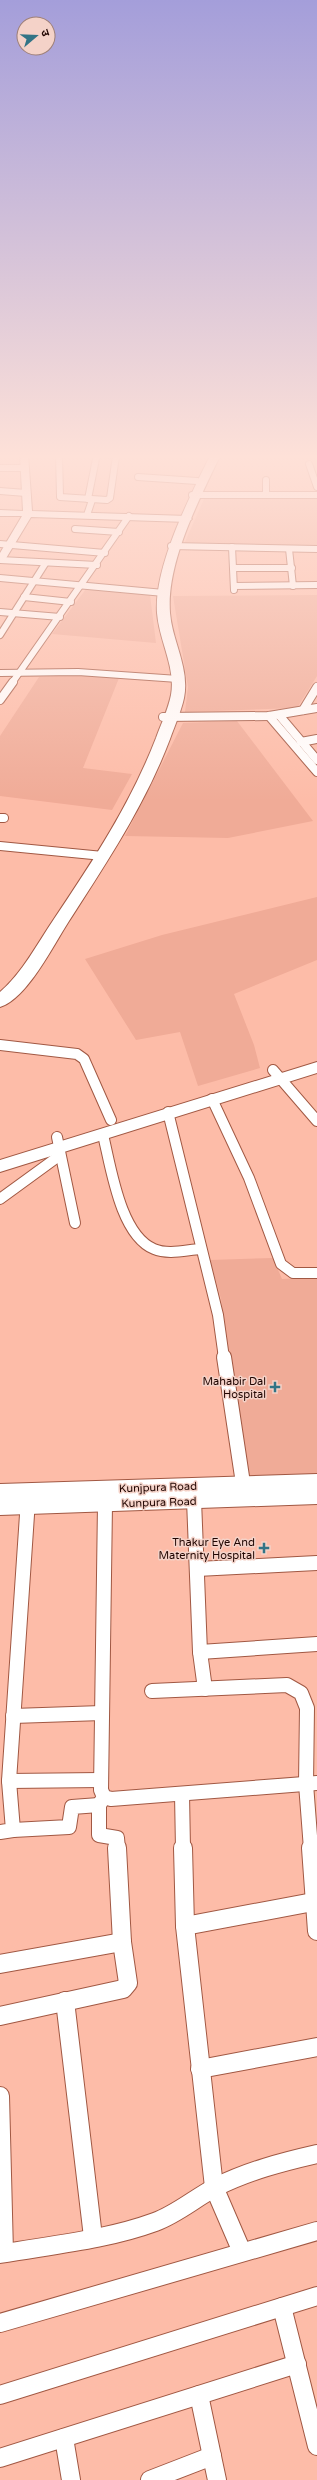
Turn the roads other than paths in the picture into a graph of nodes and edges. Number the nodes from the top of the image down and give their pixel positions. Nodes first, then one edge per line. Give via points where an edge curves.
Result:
1 (41, 570) edge
2 (94, 570) edge
3 (167, 570) edge
4 (233, 570) edge
5 (292, 570) edge
6 (0, 578) edge
7 (34, 581) junction
8 (317, 585) edge
9 (82, 586) junction
10 (293, 586) junction
11 (160, 592) junction
12 (24, 597) junction
13 (71, 602) junction
14 (0, 612) edge
15 (14, 613) junction
16 (60, 618) junction
17 (0, 635) edge
18 (0, 673) edge
19 (20, 674) junction
20 (174, 678) junction
21 (317, 687) edge
22 (0, 700) edge
23 (317, 708) edge
24 (303, 710) junction
25 (279, 715) junction
26 (269, 716) junction
27 (167, 717) junction
28 (317, 739) edge
29 (301, 742) junction
30 (317, 760) edge
31 (317, 772) edge
32 (0, 846) edge
33 (99, 856) junction
34 (0, 991) edge
35 (0, 1001) edge
36 (0, 1045) edge
37 (316, 1062) edge
38 (276, 1074) junction
39 (233, 1087) junction
40 (212, 1099) junction
41 (168, 1112) junction
42 (111, 1120) junction
43 (317, 1121) edge
44 (103, 1135) junction
45 (58, 1147) junction
46 (0, 1154) edge
47 (0, 1166) edge
48 (0, 1199) edge
49 (75, 1223) dead end
50 (200, 1249) junction
51 (317, 1273) edge
52 (317, 1482) edge
53 (244, 1492) junction
54 (317, 1496) edge
55 (28, 1498) junction
56 (194, 1500) junction
57 (1, 1501) edge
58 (105, 1504) junction
59 (317, 1563) edge
60 (197, 1569) junction
61 (317, 1644) edge
62 (200, 1652) junction
63 (205, 1689) junction
64 (152, 1691) dead end
65 (102, 1713) junction
66 (13, 1716) junction
67 (101, 1780) junction
68 (9, 1781) junction
69 (311, 1784) edge
70 (182, 1794) junction
71 (102, 1801) junction
72 (6, 1831) edge
73 (313, 1902) junction
74 (185, 1926) junction
75 (317, 1931) edge
76 (122, 1942) junction
77 (0, 1964) edge
78 (65, 2001) junction
79 (0, 2016) edge
80 (317, 2047) edge
81 (200, 2069) junction
82 (0, 2096) edge
83 (317, 2154) edge
84 (214, 2187) junction
85 (317, 2231) edge
86 (93, 2237) junction
87 (242, 2252) junction
88 (2, 2253) edge
89 (317, 2296) edge
90 (282, 2307) junction
91 (0, 2323) edge
92 (297, 2364) junction
93 (0, 2394) edge
94 (199, 2395) junction
95 (64, 2438) junction
96 (317, 2446) edge
97 (212, 2456) junction
98 (0, 2458) edge
99 (71, 2480) edge
100 (150, 2480) edge
101 (217, 2480) edge

1 - 7 street
2 - 9 street
3 - 11 highway
4 - 10 street via 234,588
5 - 10 street
6 - 7 street
7 - 9 street
7 - 12 street
8 - 10 street
9 - 11 street
9 - 13 street
11 - 20 highway
12 - 13 street
12 - 15 street
13 - 16 street
14 - 15 street
15 - 16 street
15 - 17 street
16 - 19 street
18 - 19 street
19 - 20 street via 78,672
19 - 22 street
20 - 27 highway via 178,693
21 - 24 street
23 - 24 street
24 - 25 street
25 - 26 street
25 - 29 street
26 - 27 street
26 - 31 street
27 - 33 highway via 147,779
28 - 29 street
29 - 30 street
32 - 33 street
33 - 34 highway via 21,970
33 - 35 highway via 28,975
36 - 42 street via 77,1054 84,1059
37 - 38 main road
38 - 39 main road
38 - 43 street
39 - 40 main road
39 - 42 main road
40 - 41 main road
40 - 51 street via 248,1178 281,1264 288,1272
41 - 44 main road
41 - 50 street
42 - 45 main road
44 - 45 main road
44 - 50 street via 127,1218 137,1237 152,1249 160,1251
45 - 46 main road
45 - 47 main road
45 - 48 street
45 - 49 street
50 - 53 street via 218,1315
52 - 53 street, Kunjpura Road
53 - 54 street, Kunpura Road
53 - 55 street, Kunjpura Road
53 - 56 street, Kunpura Road
55 - 57 street, Kunpura Road
55 - 58 street, Kunpura Road
55 - 66 street
56 - 58 street, Kunpura Road
56 - 60 street
58 - 65 street
59 - 60 street
60 - 62 street
61 - 62 street
62 - 63 street
63 - 64 street
63 - 69 street via 287,1686 296,1688 305,1697 307,1708
65 - 66 street
65 - 67 street
66 - 68 street
67 - 68 street
67 - 71 street
68 - 72 street
69 - 70 street
69 - 73 street
70 - 71 street
70 - 74 street
71 - 72 street via 72,1807 69,1827
71 - 76 street via 99,1835 117,1838
73 - 74 street
73 - 75 street
74 - 81 street
76 - 77 street
76 - 78 street via 128,1983 126,1987
78 - 79 street
78 - 86 street
80 - 81 street
81 - 84 street
82 - 88 street
83 - 84 street via 264,2167
84 - 86 street via 179,2212 160,2220
84 - 87 street
85 - 87 street
86 - 88 street
87 - 91 street
89 - 90 street
90 - 92 street
90 - 93 street
92 - 94 street
92 - 96 street
94 - 95 street
94 - 97 street
95 - 98 street
95 - 99 street
97 - 100 street
97 - 101 street

